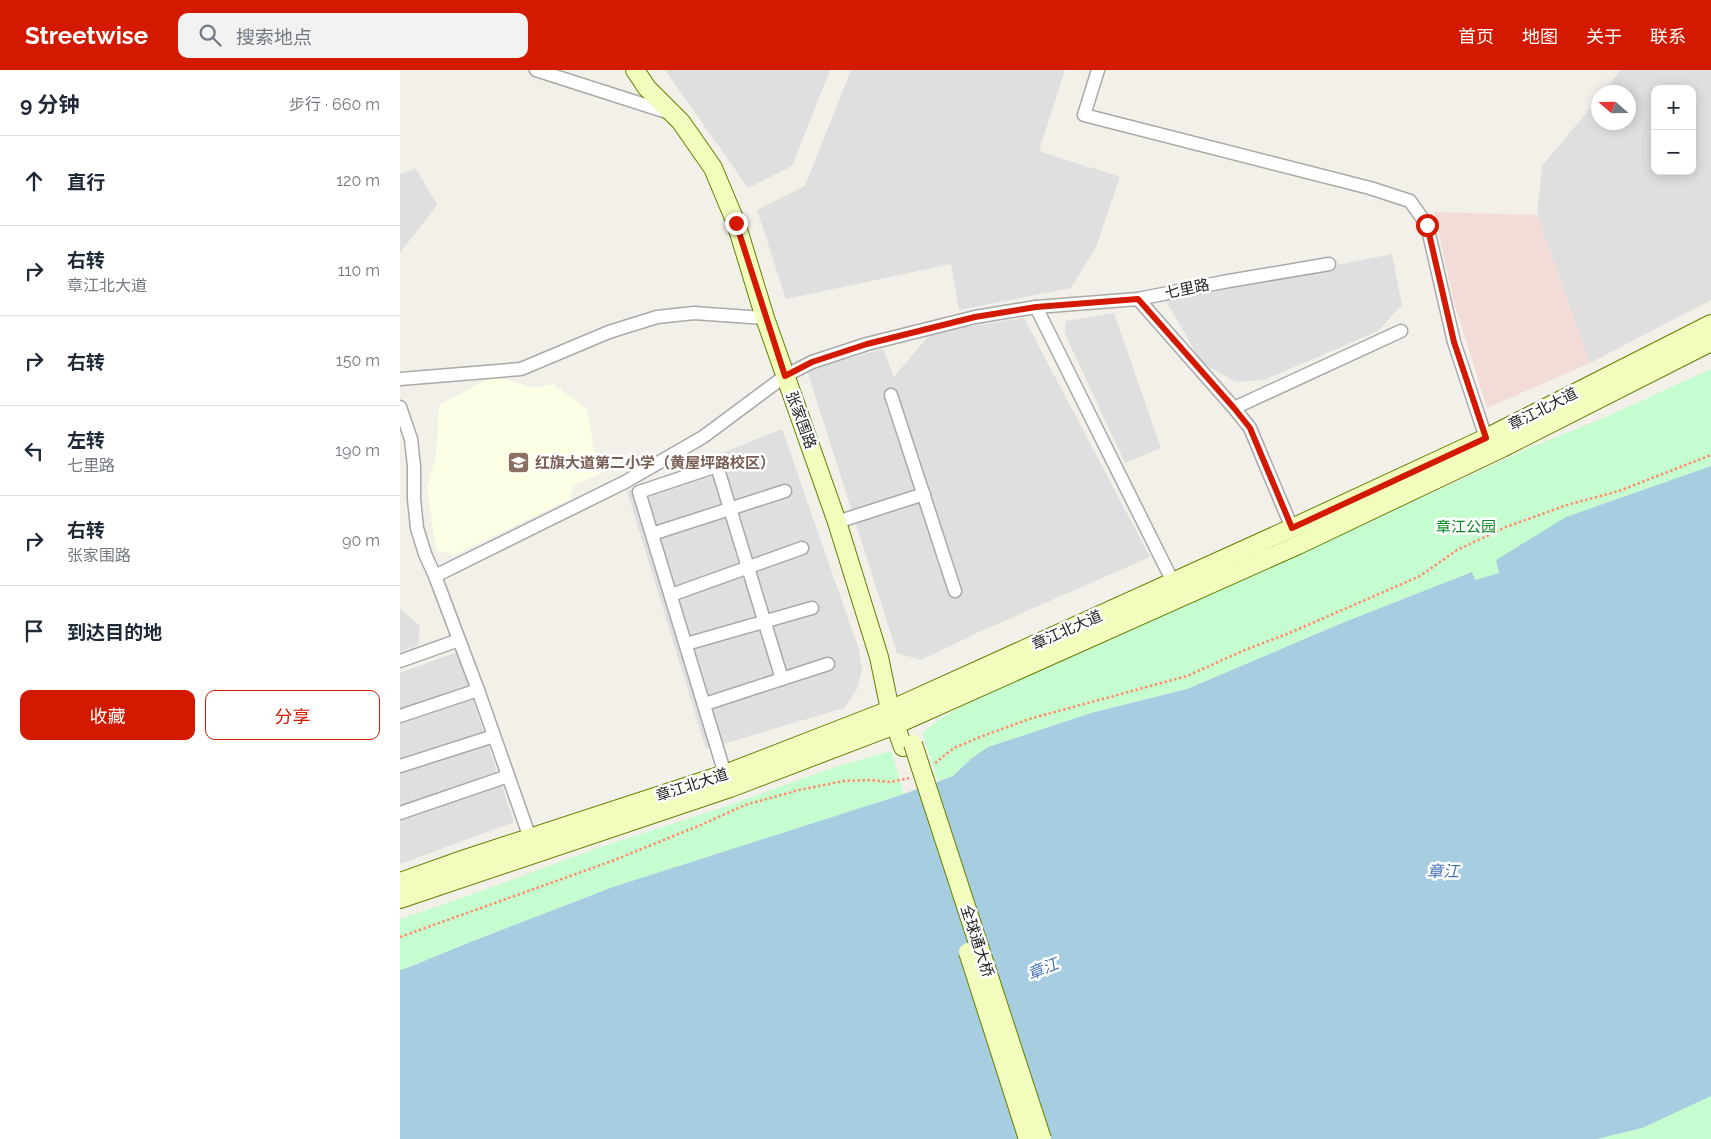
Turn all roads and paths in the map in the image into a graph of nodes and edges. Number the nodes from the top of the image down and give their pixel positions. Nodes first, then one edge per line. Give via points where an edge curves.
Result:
1 (536, 70) edge
2 (635, 70) edge
3 (1098, 70) edge
4 (674, 114) junction
5 (1329, 264) dead end
6 (1138, 299) junction
7 (1036, 307) junction
8 (765, 318) junction
9 (1711, 324) edge
10 (1401, 331) dead end
11 (1711, 342) edge
12 (785, 376) junction
13 (400, 379) edge
14 (891, 395) dead end
15 (400, 407) edge
16 (1234, 408) junction
17 (1486, 438) junction
18 (1711, 455) edge
19 (785, 491) dead end
20 (924, 494) junction
21 (730, 509) junction
22 (837, 522) junction
23 (1292, 528) junction
24 (652, 534) junction
25 (802, 548) dead end
26 (748, 568) junction
27 (435, 576) junction
28 (1173, 582) junction
29 (955, 591) dead end
30 (671, 595) junction
31 (812, 608) dead end
32 (765, 621) junction
33 (459, 640) junction
34 (686, 644) junction
35 (400, 661) edge
36 (828, 664) dead end
37 (782, 679) junction
38 (478, 690) junction
39 (705, 704) junction
40 (898, 715) junction
41 (400, 716) edge
42 (494, 736) junction
43 (908, 745) junction
44 (400, 766) edge
45 (930, 767) dead end
46 (725, 774) junction
47 (508, 776) junction
48 (912, 777) dead end
49 (400, 813) edge
50 (530, 838) junction
51 (400, 882) edge
52 (400, 899) edge
53 (400, 937) edge
54 (1028, 1139) edge
55 (1042, 1139) edge

1 - 4 street
2 - 4 main road, 张家围路 via 647,88
3 - 17 street via 1084,115 1410,201 1427,225 1454,342
4 - 8 main road, 张家围路 via 713,168 736,223
5 - 6 street, 七里路
6 - 7 street, 七里路
6 - 16 street
7 - 12 street, 七里路 via 966,319 867,344 812,362
7 - 28 street
8 - 12 main road, 张家围路
8 - 13 street via 694,313 657,317 609,332 521,369
9 - 17 main road, 章江北大道
10 - 16 street
11 - 40 main road, 章江北大道 via 1502,448 1298,545
12 - 22 main road, 张家围路
12 - 27 street, 七里路 via 703,437 625,482
14 - 20 street
15 - 27 street via 411,438 417,528
16 - 23 street via 1250,428
17 - 23 main road, 章江北大道
18 - 45 path via 1619,491 1567,505 1506,528 1457,550 1420,576 1187,676 980,737 954,748
19 - 21 street
20 - 22 street
20 - 29 street
21 - 24 street
21 - 24 street via 717,466 639,492
21 - 26 street
22 - 40 main road, 张家围路
23 - 28 main road, 章江北大道
24 - 30 street
25 - 26 street
26 - 30 street
26 - 32 street
27 - 33 street
28 - 40 main road, 章江北大道
30 - 34 street
31 - 32 street
32 - 34 street
32 - 37 street
33 - 35 street
33 - 38 street
34 - 39 street
36 - 37 street
37 - 39 street
38 - 41 street
38 - 42 street
39 - 46 street
40 - 43 main road, 张家围路
40 - 46 main road, 章江北大道
40 - 52 main road, 章江北大道 via 730,788
42 - 44 street
42 - 47 street
43 - 54 main road, 全球通大桥, bridge
43 - 55 main road, 全球通大桥, bridge
46 - 50 main road, 章江北大道
47 - 49 street
47 - 50 street
48 - 53 path via 890,782 844,781 745,805 612,862
50 - 51 main road, 章江北大道

